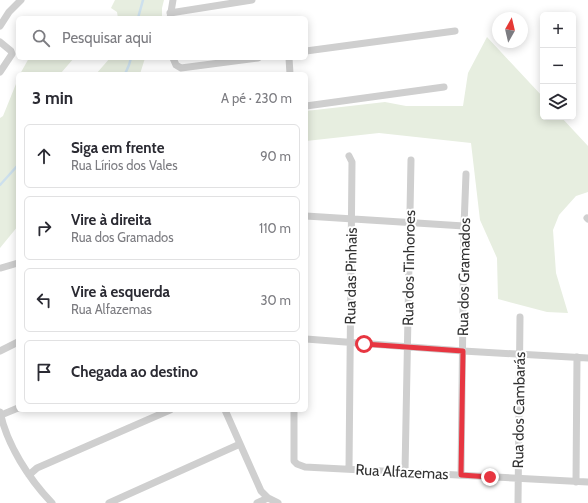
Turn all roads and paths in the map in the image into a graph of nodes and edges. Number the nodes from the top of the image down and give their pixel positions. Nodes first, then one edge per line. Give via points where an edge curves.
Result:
1 (21, 0) edge
2 (173, 0) edge
3 (252, 0) edge
4 (170, 15) edge
5 (0, 26) edge
6 (455, 31) dead end
7 (0, 42) edge
8 (308, 51) edge
9 (174, 60) edge
10 (243, 60) edge
11 (289, 60) edge
12 (0, 72) edge
13 (290, 72) edge
14 (444, 88) dead end
15 (308, 106) edge
16 (349, 156) dead end
17 (410, 160) dead end
18 (466, 174) dead end
19 (308, 216) edge
20 (352, 219) junction
21 (409, 223) junction
22 (464, 226) junction
23 (16, 264) edge
24 (1, 268) edge
25 (520, 317) dead end
26 (308, 339) edge
27 (350, 342) junction
28 (16, 343) edge
29 (407, 347) junction
30 (0, 351) edge
31 (463, 351) junction
32 (520, 354) junction
33 (577, 357) junction
34 (588, 358) edge
35 (16, 409) edge
36 (165, 412) edge
37 (226, 412) edge
38 (294, 412) edge
39 (0, 413) edge
40 (240, 444) junction
41 (349, 469) junction
42 (405, 472) junction
43 (29, 475) junction
44 (461, 475) junction
45 (519, 478) junction
46 (576, 482) junction
47 (588, 482) edge
48 (268, 498) junction
49 (52, 503) edge
50 (109, 503) edge
51 (257, 503) edge
52 (278, 503) edge
53 (518, 503) edge

1 - 5 street
2 - 4 street
3 - 4 street
6 - 8 street
7 - 12 street via 12,51
9 - 10 street via 181,68
11 - 13 street
14 - 15 street
16 - 20 street, Rua das Pinhais via 352,162
17 - 21 street, Rua dos Tinhoroes
18 - 22 street, Rua dos Gramados
19 - 20 street
20 - 21 street
20 - 27 street, Rua das Pinhais
21 - 22 street
21 - 29 street, Rua dos Tinhoroes
22 - 31 street, Rua dos Gramados
23 - 24 street
25 - 32 street, Rua dos Cambarás
26 - 27 street
27 - 29 street
27 - 41 street, Rua das Pinhais
28 - 30 street
29 - 31 street
29 - 42 street, Rua dos Tinhoroes
31 - 32 street
31 - 44 street, Rua dos Gramados
32 - 33 street
32 - 45 street, Rua dos Cambarás
33 - 34 street
33 - 46 street
35 - 39 street
36 - 43 street via 37,468
37 - 40 street
38 - 41 street, Rua Alfazemas via 296,464 305,467
39 - 43 street via 9,438
40 - 48 street via 261,491
40 - 50 street
41 - 42 street, Rua Alfazemas
42 - 44 street, Rua Alfazemas
43 - 49 street
44 - 45 street, Rua Alfazemas
45 - 46 street, Rua Alfazemas
45 - 53 street, Rua dos Cambarás
46 - 47 street, Rua Alfazemas
48 - 51 street
48 - 52 street

